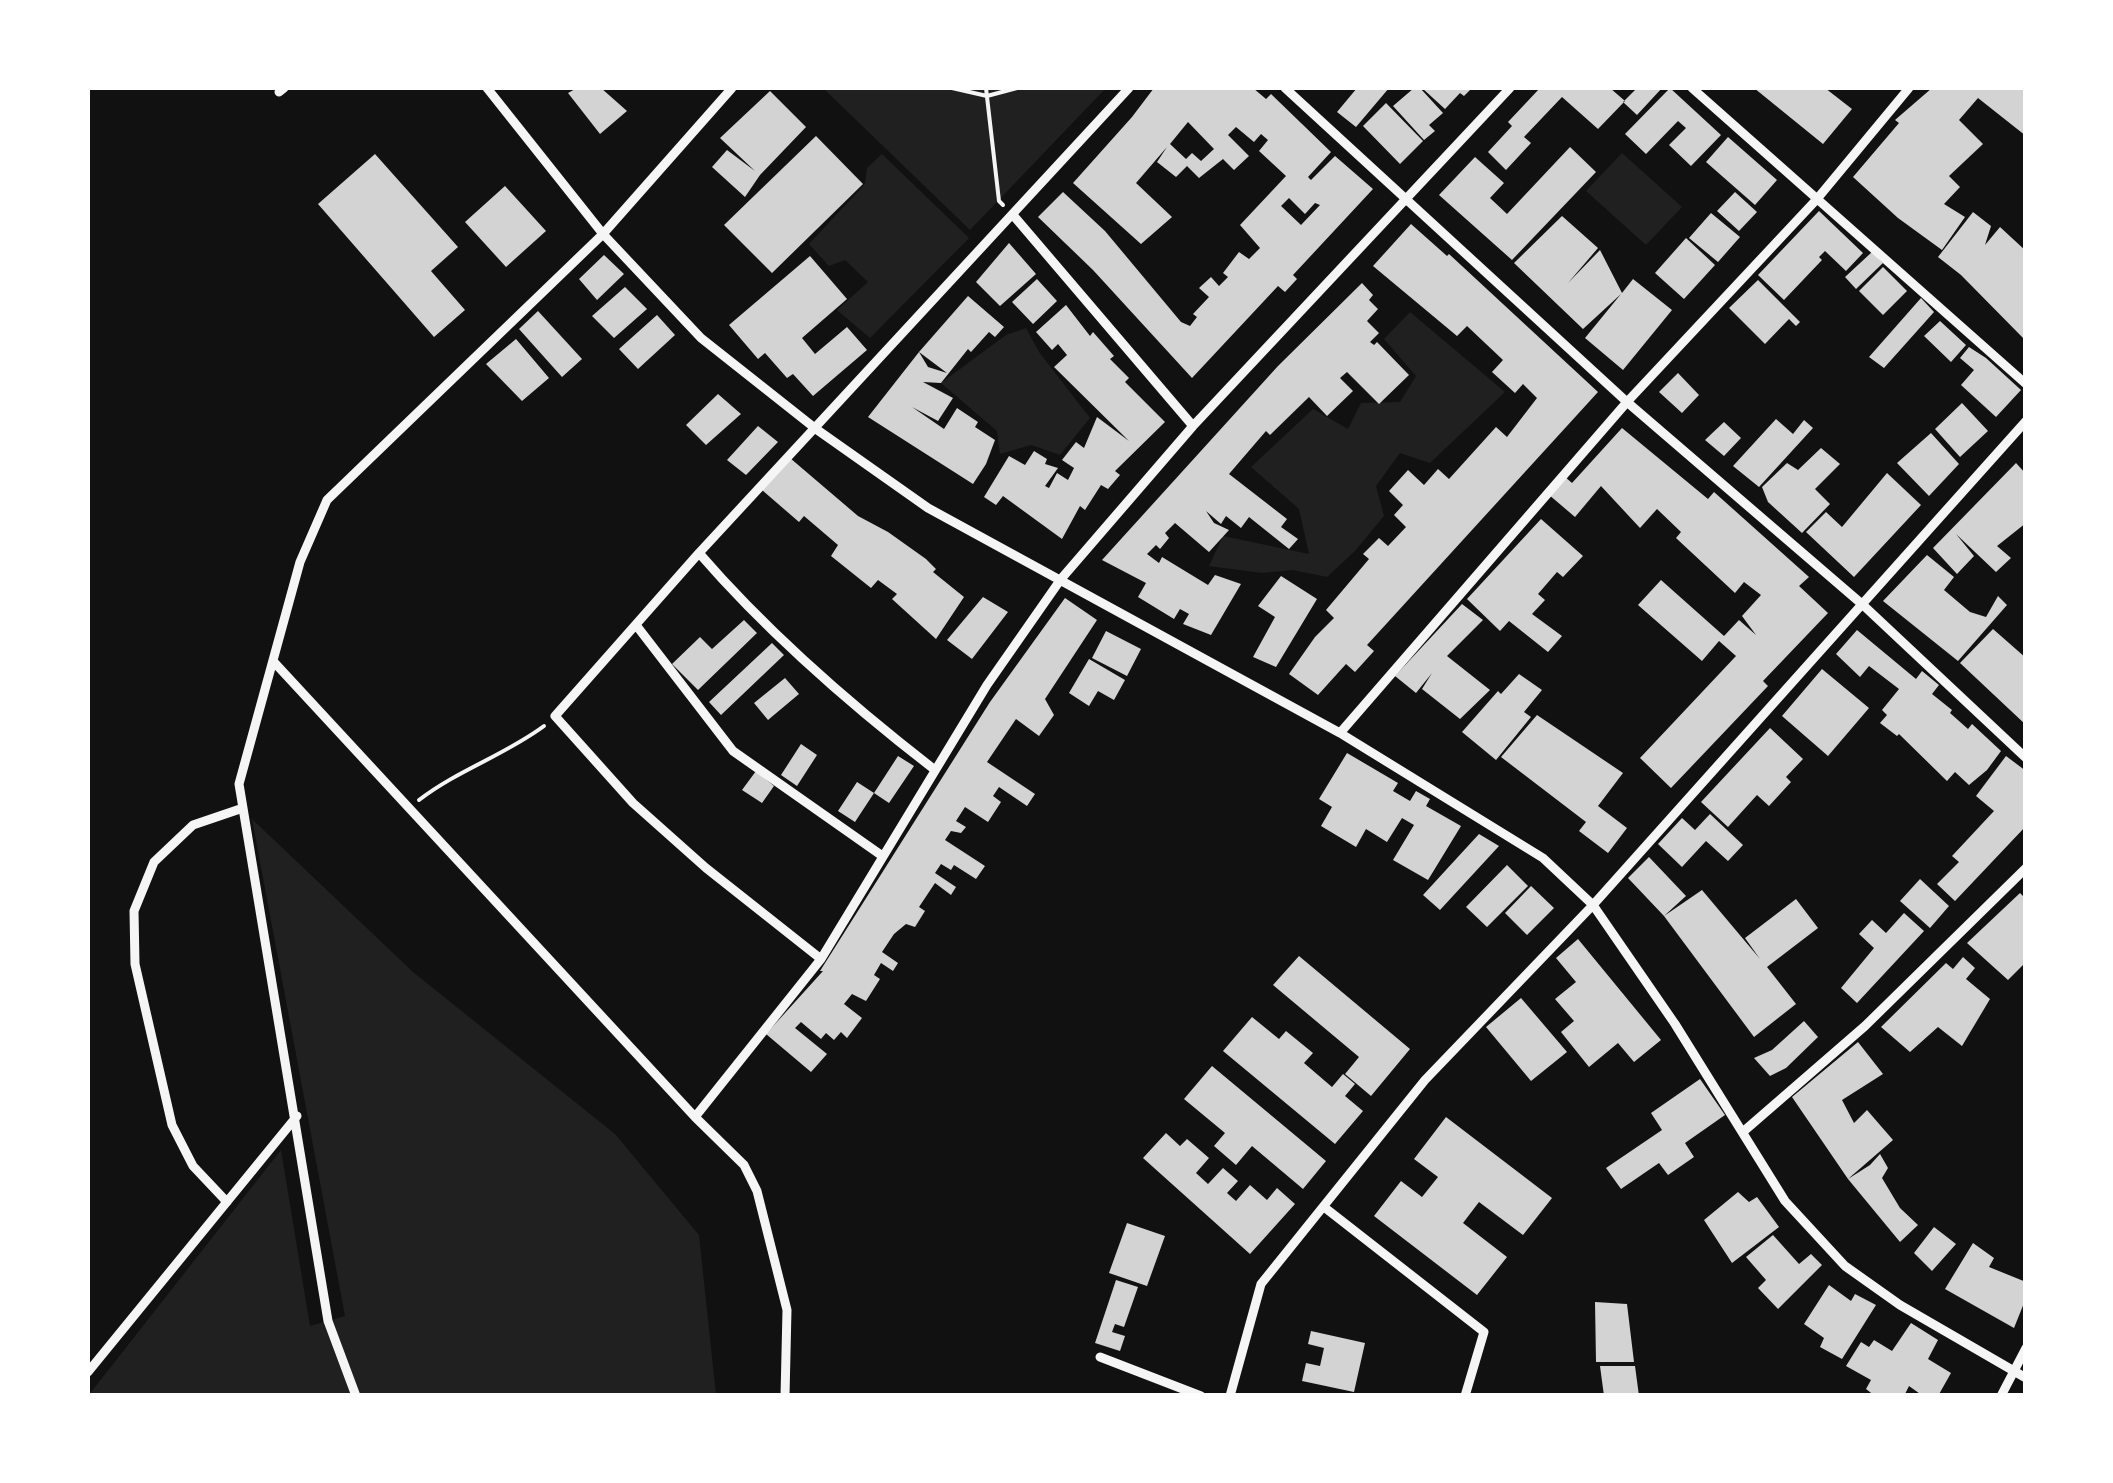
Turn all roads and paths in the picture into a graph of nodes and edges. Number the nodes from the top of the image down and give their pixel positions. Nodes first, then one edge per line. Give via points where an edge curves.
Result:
1 (486, 88) edge
2 (732, 88) edge
3 (952, 88) edge
4 (986, 88) edge
5 (1017, 88) edge
6 (1129, 88) edge
7 (1285, 88) edge
8 (1510, 88) edge
9 (1692, 88) edge
10 (1910, 88) edge
11 (988, 96) junction
12 (1407, 197) junction
13 (1817, 199) junction
14 (1014, 215) junction
15 (603, 234) junction
16 (2026, 384) edge
17 (1628, 402) junction
18 (2026, 421) edge
19 (1193, 426) junction
20 (816, 429) junction
21 (699, 553) junction
22 (1061, 579) junction
23 (1863, 605) junction
24 (636, 625) junction
25 (273, 661) junction
26 (555, 716) junction
27 (1340, 734) junction
28 (2026, 758) edge
29 (935, 770) junction
30 (243, 808) junction
31 (408, 809) junction
32 (881, 855) junction
33 (2026, 868) edge
34 (1593, 906) junction
35 (821, 959) junction
36 (297, 1116) junction
37 (695, 1117) junction
38 (1744, 1132) junction
39 (227, 1202) junction
40 (1324, 1207) junction
41 (2026, 1348) edge
42 (1100, 1357) dead end
43 (88, 1372) edge
44 (2012, 1372) junction
45 (2026, 1378) edge
46 (356, 1396) edge
47 (785, 1396) edge
48 (1202, 1396) edge
49 (1230, 1396) edge
50 (1465, 1396) edge
51 (2001, 1396) edge

1 - 15 street
2 - 15 street
3 - 11 path
4 - 11 path
5 - 11 path
6 - 14 street
7 - 12 street
8 - 12 street
9 - 13 street
10 - 13 street
11 - 14 path via 999,201
12 - 17 street
12 - 19 street
13 - 16 street
13 - 17 street
14 - 19 street
14 - 20 street
15 - 20 street via 701,338
15 - 25 street via 327,500 300,562
17 - 23 street
17 - 27 street
18 - 23 street
19 - 22 street
20 - 21 street
20 - 22 street via 928,508
21 - 24 street
21 - 29 street via 865,716
22 - 27 street
22 - 29 street
23 - 28 street
23 - 34 street
24 - 26 street
24 - 32 street via 734,750
25 - 30 street via 239,784
25 - 31 street
26 - 31 path
26 - 35 street via 633,803
27 - 34 street via 1542,858
29 - 32 street
30 - 36 street
30 - 39 street via 192,826 154,862 134,911 135,964 172,1125 193,1166
31 - 37 street
32 - 35 street
33 - 38 street
34 - 38 street
34 - 40 street via 1426,1080
35 - 37 street
36 - 39 street
36 - 46 street via 328,1321
37 - 47 street via 744,1165 758,1192 786,1310
38 - 44 street via 1785,1201 1845,1266
39 - 43 street
40 - 49 street via 1261,1284
40 - 50 street via 1484,1332
41 - 44 street
42 - 48 street
44 - 45 street
44 - 51 street

